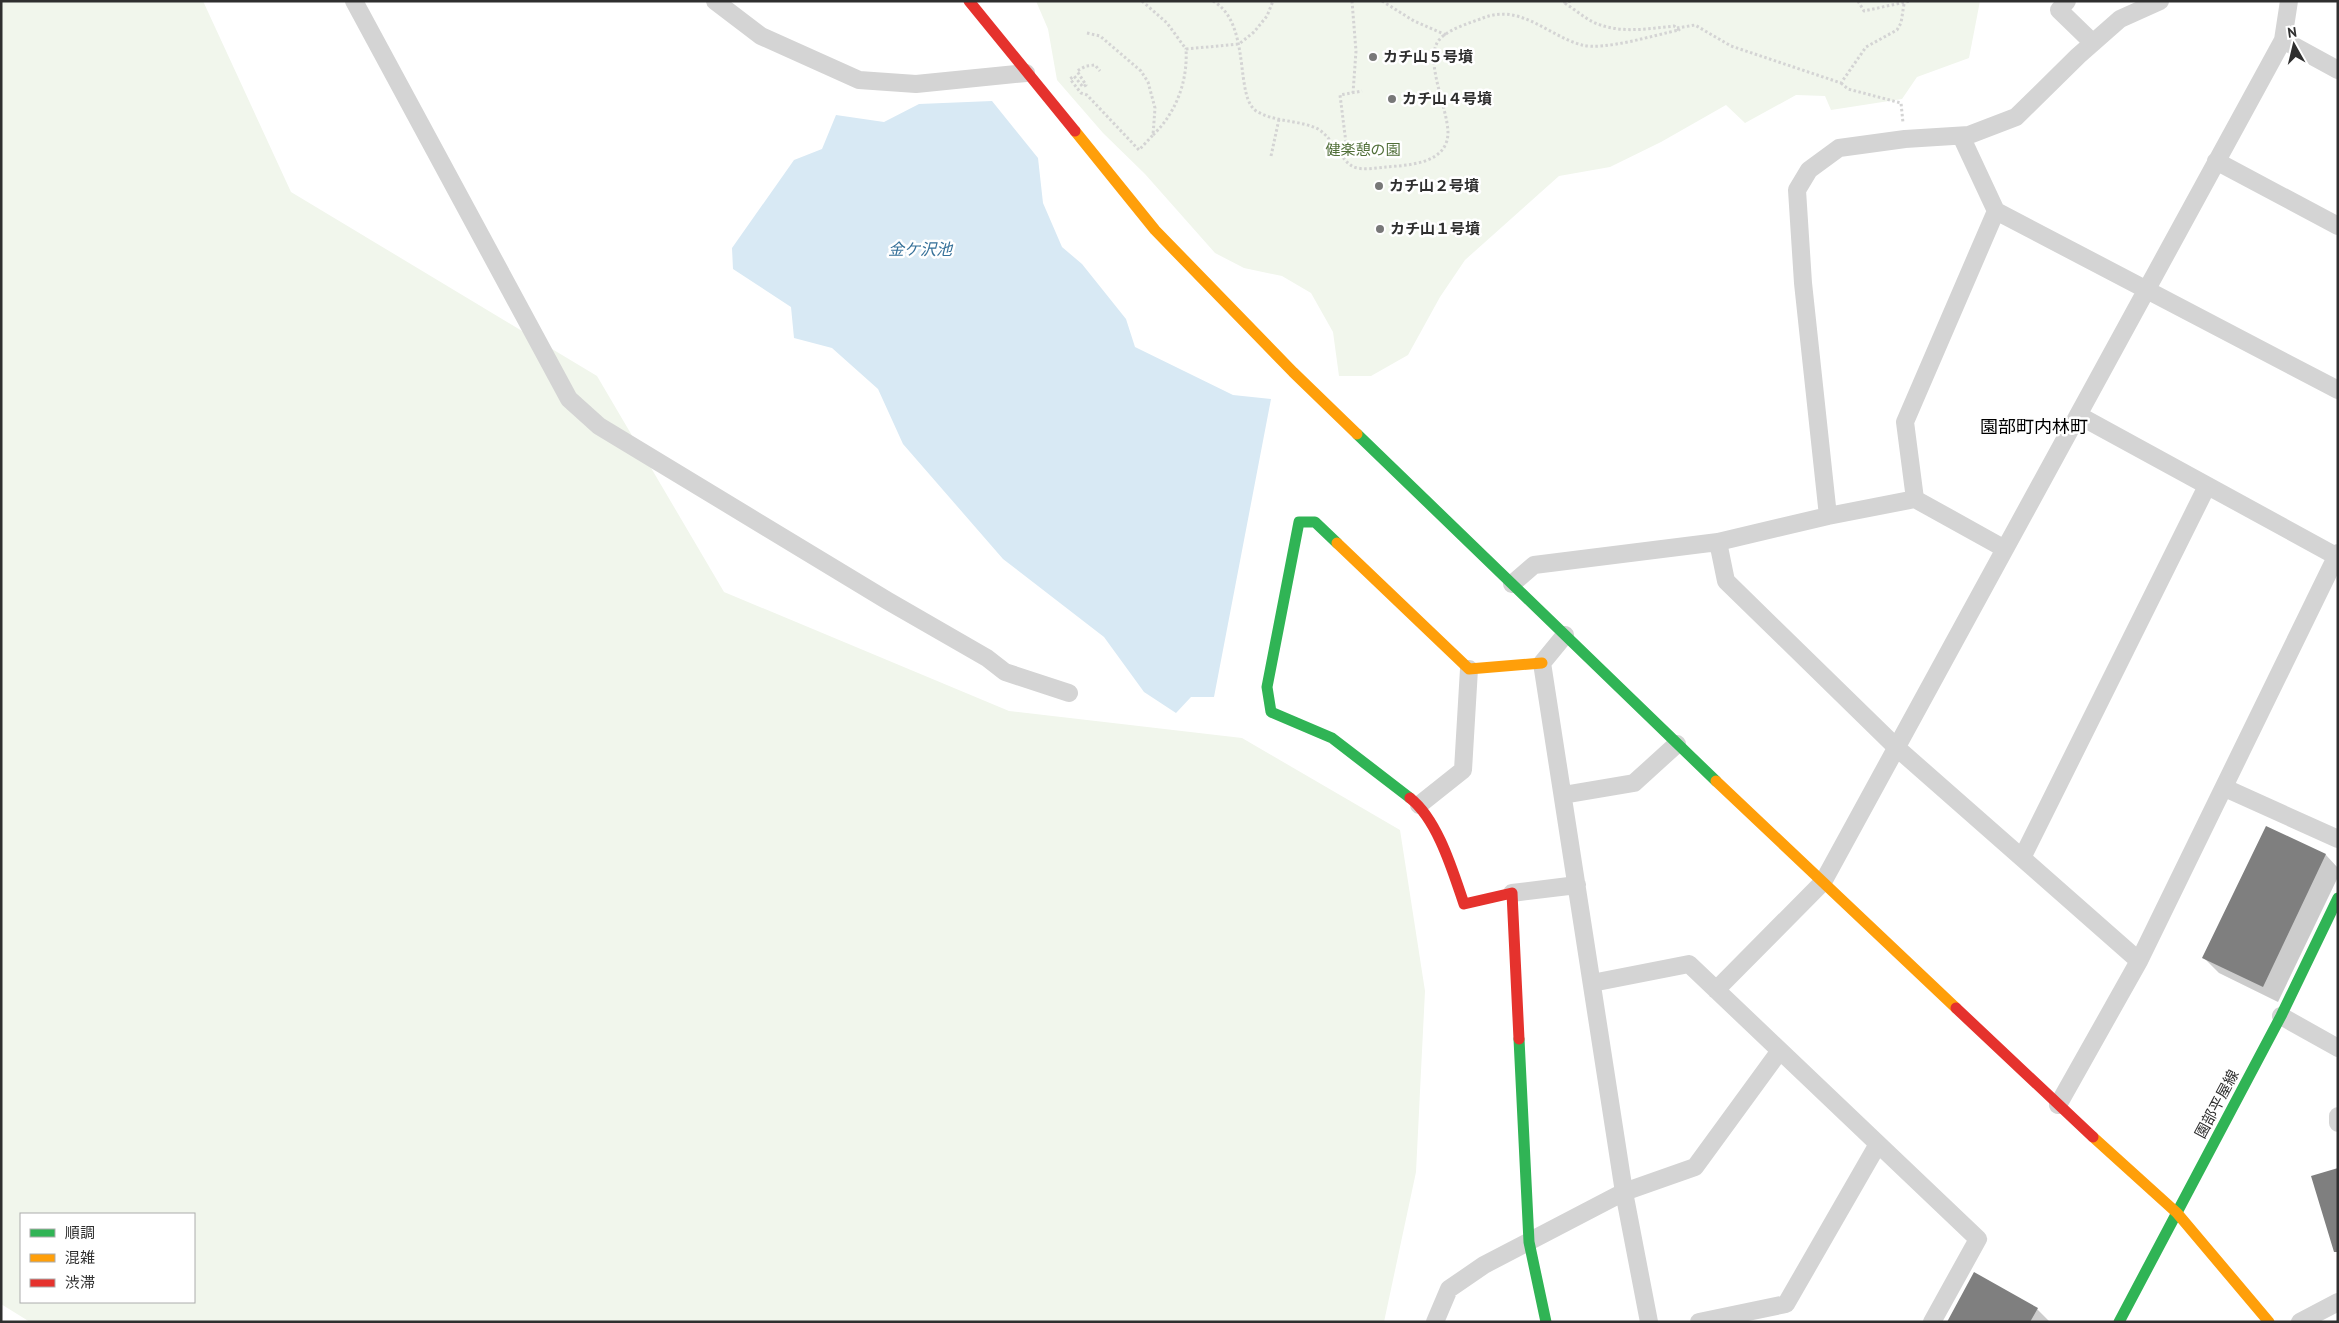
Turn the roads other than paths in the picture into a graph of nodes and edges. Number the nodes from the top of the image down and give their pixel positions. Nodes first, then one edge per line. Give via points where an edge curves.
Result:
1 (354, 1) edge
2 (715, 1) edge
3 (969, 1) edge
4 (2067, 1) edge
5 (2160, 1) edge
6 (2289, 1) edge
7 (2283, 40) junction
8 (2093, 43) junction
9 (2338, 70) edge
10 (1026, 73) junction
11 (1961, 136) junction
12 (2216, 161) junction
13 (1996, 211) junction
14 (2338, 226) edge
15 (2147, 290) junction
16 (2338, 390) edge
17 (2078, 415) junction
18 (2207, 486) junction
19 (1915, 499) junction
20 (1828, 516) junction
21 (1718, 542) junction
22 (2005, 549) junction
23 (2337, 555) edge
24 (1512, 584) junction
25 (1565, 635) junction
26 (1542, 663) junction
27 (1469, 669) junction
28 (1069, 693) dead end
29 (1677, 744) junction
30 (1897, 748) junction
31 (2225, 788) junction
32 (1563, 795) junction
33 (1419, 804) junction
34 (2338, 839) edge
35 (2022, 858) junction
36 (1823, 882) junction
37 (1577, 885) junction
38 (1512, 893) junction
39 (2338, 898) edge
40 (2139, 960) junction
41 (1592, 983) junction
42 (1716, 990) junction
43 (2281, 1016) junction
44 (2338, 1048) edge
45 (1776, 1056) dead end
46 (2058, 1105) junction
47 (2338, 1116) edge
48 (2338, 1123) edge
49 (1878, 1144) junction
50 (1624, 1192) junction
51 (2177, 1213) junction
52 (1529, 1242) junction
53 (2338, 1302) edge
54 (1435, 1322) edge
55 (1546, 1322) edge
56 (1649, 1322) edge
57 (1700, 1322) edge
58 (1932, 1322) edge
59 (2119, 1322) edge
60 (2269, 1322) edge
61 (2300, 1322) edge

1 - 28 street via 569,399 599,426 987,658 1005,672
2 - 10 street via 761,36 859,80 916,84
3 - 10 street
4 - 8 street via 2059,10
5 - 8 street via 2120,19
6 - 7 street
7 - 9 street
7 - 12 street
8 - 11 street via 2016,117
10 - 24 street via 1155,230 1293,372
11 - 13 street
11 - 20 street via 1839,148 1809,170 1797,190 1803,283
12 - 14 street
12 - 15 street
13 - 15 street
13 - 19 street via 1906,422
15 - 16 street
15 - 17 street
17 - 18 street
17 - 22 street
18 - 23 street
18 - 35 street
19 - 20 street
19 - 22 street
20 - 21 street
21 - 24 street via 1534,564
21 - 30 street via 1726,581
22 - 30 street
23 - 31 street
24 - 25 street
25 - 26 street
25 - 29 street
26 - 27 street
26 - 32 street
27 - 33 street via 1464,770
27 - 33 street via 1315,522 1299,522 1267,687 1272,712 1332,738
29 - 32 street via 1634,783
29 - 36 street
30 - 35 street
30 - 36 street
31 - 34 street
31 - 40 street
32 - 37 street
33 - 38 street via 1447,852 1464,904
35 - 40 street
36 - 42 street
36 - 46 street
37 - 38 street
37 - 41 street
38 - 52 street
39 - 43 street, 園部平屋線
40 - 46 street
41 - 42 street via 1689,964
41 - 50 street
42 - 49 street
43 - 44 street
43 - 51 street, 園部平屋線
45 - 50 street via 1695,1167
46 - 51 street
47 - 48 street
49 - 57 street via 1786,1304
49 - 58 street via 1978,1239
50 - 52 street
50 - 56 street
51 - 59 street, 園部平屋線
51 - 60 street
52 - 54 street via 1484,1265 1450,1290
52 - 55 street
53 - 61 street

